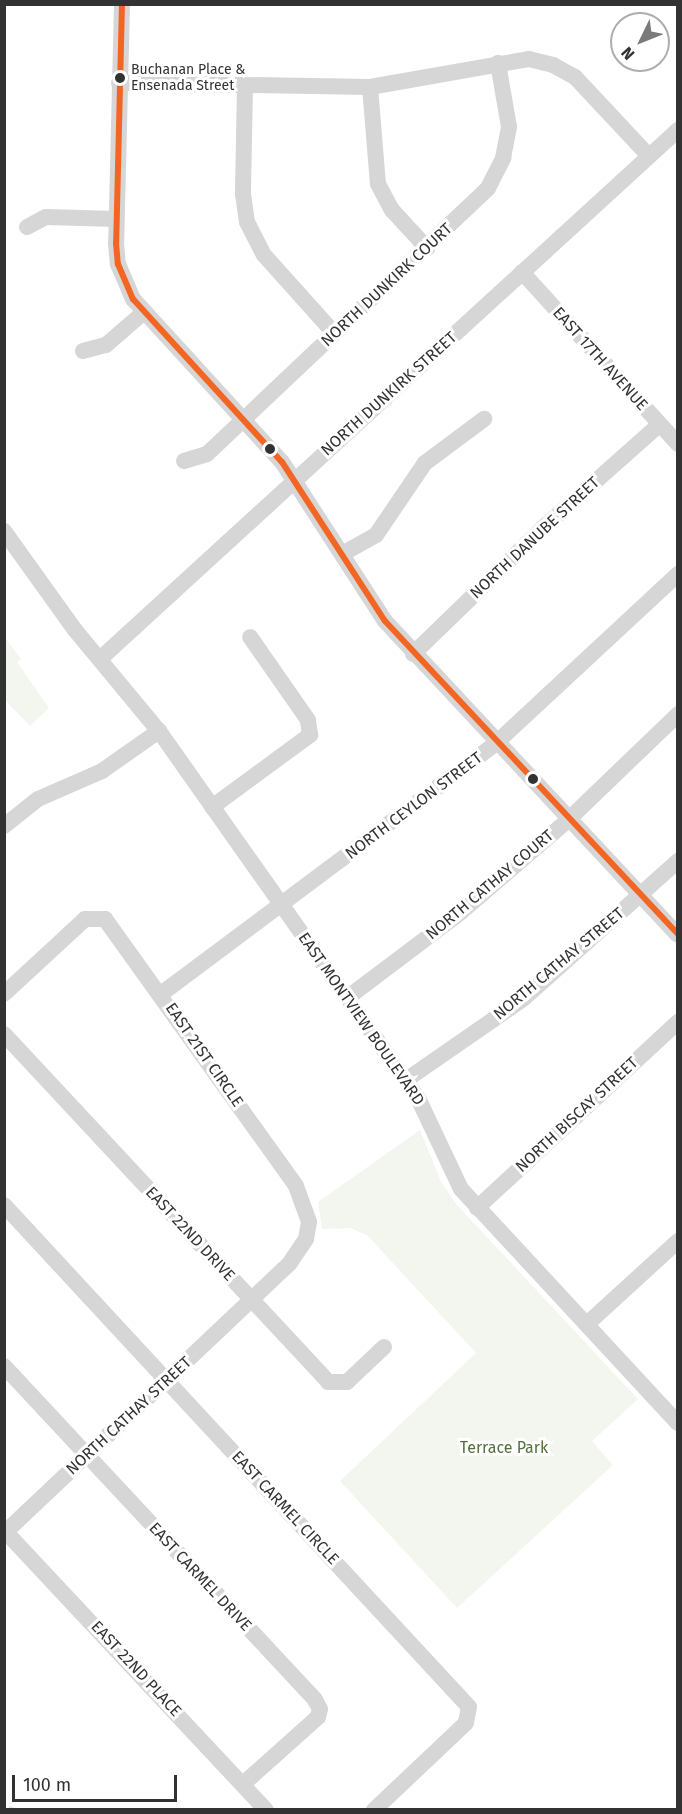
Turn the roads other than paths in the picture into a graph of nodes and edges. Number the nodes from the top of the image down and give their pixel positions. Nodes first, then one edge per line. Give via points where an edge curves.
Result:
1 (122, 4) edge
2 (498, 63) junction
3 (119, 83) junction
4 (245, 87) junction
5 (370, 87) junction
6 (678, 130) edge
7 (649, 156) junction
8 (116, 219) junction
9 (27, 227) dead end
10 (427, 248) junction
11 (522, 273) junction
12 (144, 312) junction
13 (334, 333) junction
14 (83, 351) dead end
15 (484, 419) dead end
16 (243, 420) junction
17 (659, 425) junction
18 (678, 444) edge
19 (184, 461) dead end
20 (295, 480) junction
21 (4, 531) edge
22 (342, 554) junction
23 (678, 574) edge
24 (250, 637) dead end
25 (413, 654) junction
26 (100, 659) junction
27 (678, 714) edge
28 (159, 730) junction
29 (495, 744) junction
30 (212, 807) junction
31 (568, 820) junction
32 (4, 826) edge
33 (678, 861) edge
34 (640, 896) junction
35 (282, 906) junction
36 (678, 936) edge
37 (4, 994) edge
38 (161, 994) junction
39 (347, 998) junction
40 (678, 1022) edge
41 (4, 1034) edge
42 (406, 1080) junction
43 (4, 1204) edge
44 (477, 1208) junction
45 (678, 1241) edge
46 (250, 1299) junction
47 (587, 1324) junction
48 (384, 1347) dead end
49 (4, 1366) edge
50 (167, 1381) junction
51 (678, 1423) edge
52 (87, 1456) junction
53 (5, 1531) edge
54 (243, 1784) junction
55 (266, 1809) edge
56 (374, 1809) edge

1 - 3 street
2 - 5 street
2 - 7 street via 529,59 565,70
2 - 10 street, NORTH DUNKIRK COURT via 508,127 498,171 474,206
3 - 4 street
3 - 8 street
4 - 5 street
4 - 13 street via 243,194 247,222 264,255
5 - 10 street via 378,184 392,210
6 - 7 street, NORTH DUNKIRK STREET
7 - 11 street, NORTH DUNKIRK STREET
8 - 9 street via 46,217
8 - 12 street via 118,264 133,299
10 - 13 street, NORTH DUNKIRK COURT
11 - 17 street, EAST 17TH AVENUE
11 - 20 street, NORTH DUNKIRK STREET
12 - 14 street via 106,345
12 - 16 street
13 - 16 street, NORTH DUNKIRK COURT
15 - 22 street via 425,463 376,535
16 - 19 street, NORTH DUNKIRK COURT via 207,454
16 - 20 street
17 - 18 street, EAST 17TH AVENUE
17 - 25 street, NORTH DANUBE STREET via 544,527
20 - 22 street
20 - 26 street, NORTH DUNKIRK STREET
21 - 26 street, EAST MONTVIEW BOULEVARD
22 - 25 street via 370,601
23 - 29 street, NORTH CEYLON STREET
24 - 30 street via 308,720 310,735
25 - 29 street
26 - 28 street, EAST MONTVIEW BOULEVARD
27 - 31 street, NORTH CATHAY COURT
28 - 30 street, EAST MONTVIEW BOULEVARD
28 - 32 street via 102,771 38,799
29 - 31 street
29 - 35 street, NORTH CEYLON STREET
30 - 35 street, EAST MONTVIEW BOULEVARD
31 - 34 street
31 - 39 street, NORTH CATHAY COURT via 460,913
33 - 34 street, NORTH CATHAY STREET
34 - 36 street
34 - 42 street, NORTH CATHAY STREET via 523,999
35 - 38 street, NORTH CEYLON STREET
35 - 39 street, EAST MONTVIEW BOULEVARD
37 - 38 street, EAST 21ST CIRCLE via 85,919 97,916 108,921
38 - 46 street, EAST 21ST CIRCLE via 290,1178 308,1213 309,1228 301,1250
39 - 42 street, EAST MONTVIEW BOULEVARD
40 - 44 street, NORTH BISCAY STREET
41 - 46 street, EAST 22ND DRIVE
42 - 44 street, EAST MONTVIEW BOULEVARD via 424,1108 451,1172
43 - 50 street, EAST CARMEL CIRCLE
44 - 47 street, EAST MONTVIEW BOULEVARD
45 - 47 street
46 - 48 street, EAST 22ND DRIVE via 334,1384 347,1382
46 - 50 street, NORTH CATHAY STREET
47 - 51 street, EAST MONTVIEW BOULEVARD
49 - 52 street, EAST CARMEL DRIVE
50 - 52 street, NORTH CATHAY STREET
50 - 56 street, EAST CARMEL CIRCLE via 469,1707 466,1723
52 - 53 street, NORTH CATHAY STREET
52 - 54 street, EAST CARMEL DRIVE via 320,1709 318,1717
53 - 54 street, EAST 22ND PLACE
54 - 55 street, EAST 22ND PLACE

